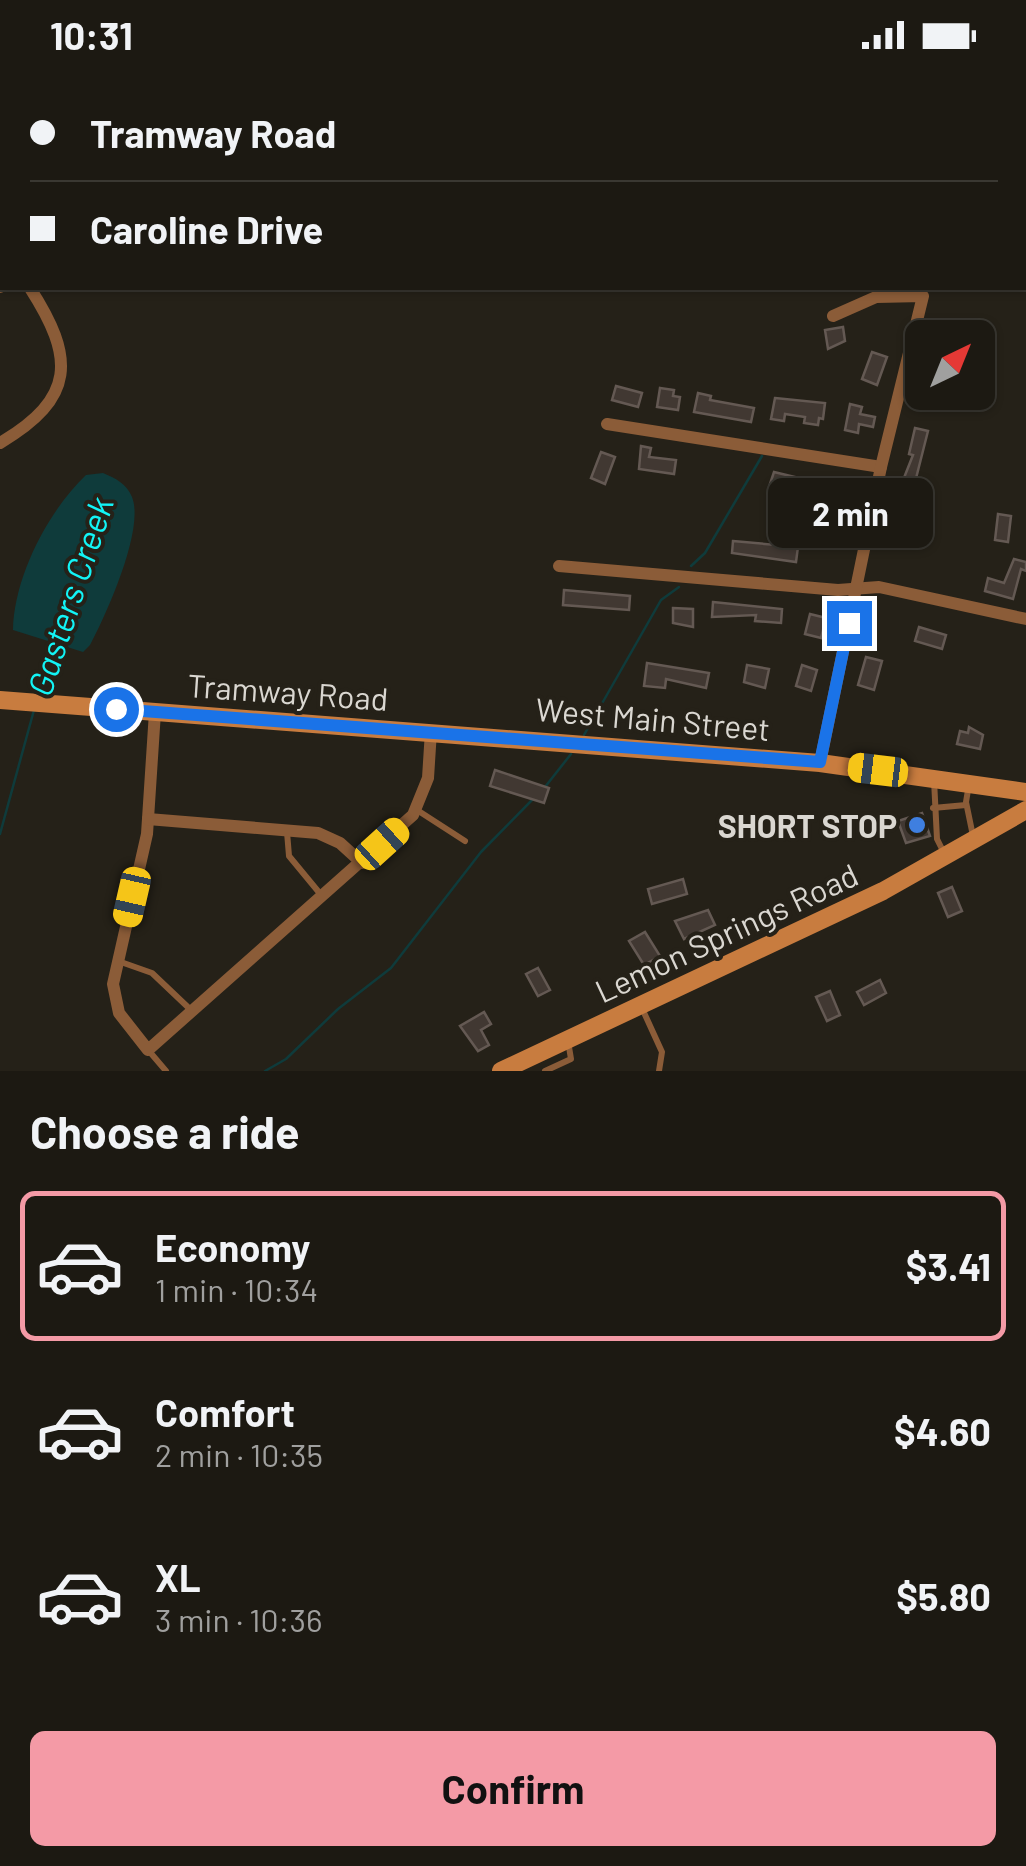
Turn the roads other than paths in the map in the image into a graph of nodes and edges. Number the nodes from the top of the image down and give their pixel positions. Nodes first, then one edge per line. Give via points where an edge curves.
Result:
1 (31, 290) edge
2 (834, 316) dead end
3 (607, 424) dead end
4 (0, 443) edge
5 (881, 467) junction
6 (560, 566) dead end
7 (856, 588) junction
8 (1026, 619) edge
9 (0, 700) edge
10 (155, 712) junction
11 (431, 730) junction
12 (453, 732) joint
13 (820, 762) junction
14 (934, 777) junction
15 (970, 783) junction
16 (1026, 792) edge
17 (966, 805) junction
18 (933, 808) junction
19 (416, 810) junction
20 (1026, 810) edge
21 (148, 819) junction
22 (287, 830) junction
23 (975, 839) junction
24 (465, 842) dead end
25 (945, 856) junction
26 (362, 863) junction
27 (323, 897) junction
28 (116, 961) junction
29 (641, 1005) junction
30 (192, 1011) junction
31 (568, 1040) junction
32 (148, 1050) junction
33 (166, 1071) edge
34 (501, 1071) edge
35 (545, 1071) edge
36 (660, 1071) edge

1 - 4 street via 63,354 58,392 33,423
2 - 5 street via 876,297 923,296
3 - 5 street
5 - 7 street
6 - 7 street
7 - 8 street via 879,586
7 - 13 street
9 - 10 main road, Tramway Road
10 - 11 main road, Tramway Road
10 - 21 street
11 - 12 main road, Tramway Road
11 - 19 street via 428,778
12 - 13 main road, West Main Street
13 - 14 main road, West Main Street
14 - 15 main road, West Main Street
14 - 18 lane
15 - 16 main road, West Main Street
15 - 17 lane
17 - 18 lane
17 - 23 lane
18 - 25 lane
19 - 24 lane
19 - 26 street
20 - 23 main road, Lemon Springs Road
21 - 22 street
21 - 28 street
22 - 26 street via 330,836
22 - 27 lane via 288,856
23 - 25 main road, Lemon Springs Road
25 - 29 main road, Lemon Springs Road
26 - 27 street
27 - 30 street
28 - 30 lane via 152,973
28 - 32 street via 118,1014
29 - 31 main road, Lemon Springs Road
29 - 36 lane via 662,1052
30 - 32 street
31 - 34 main road, Lemon Springs Road
31 - 35 lane via 571,1059
32 - 33 lane

